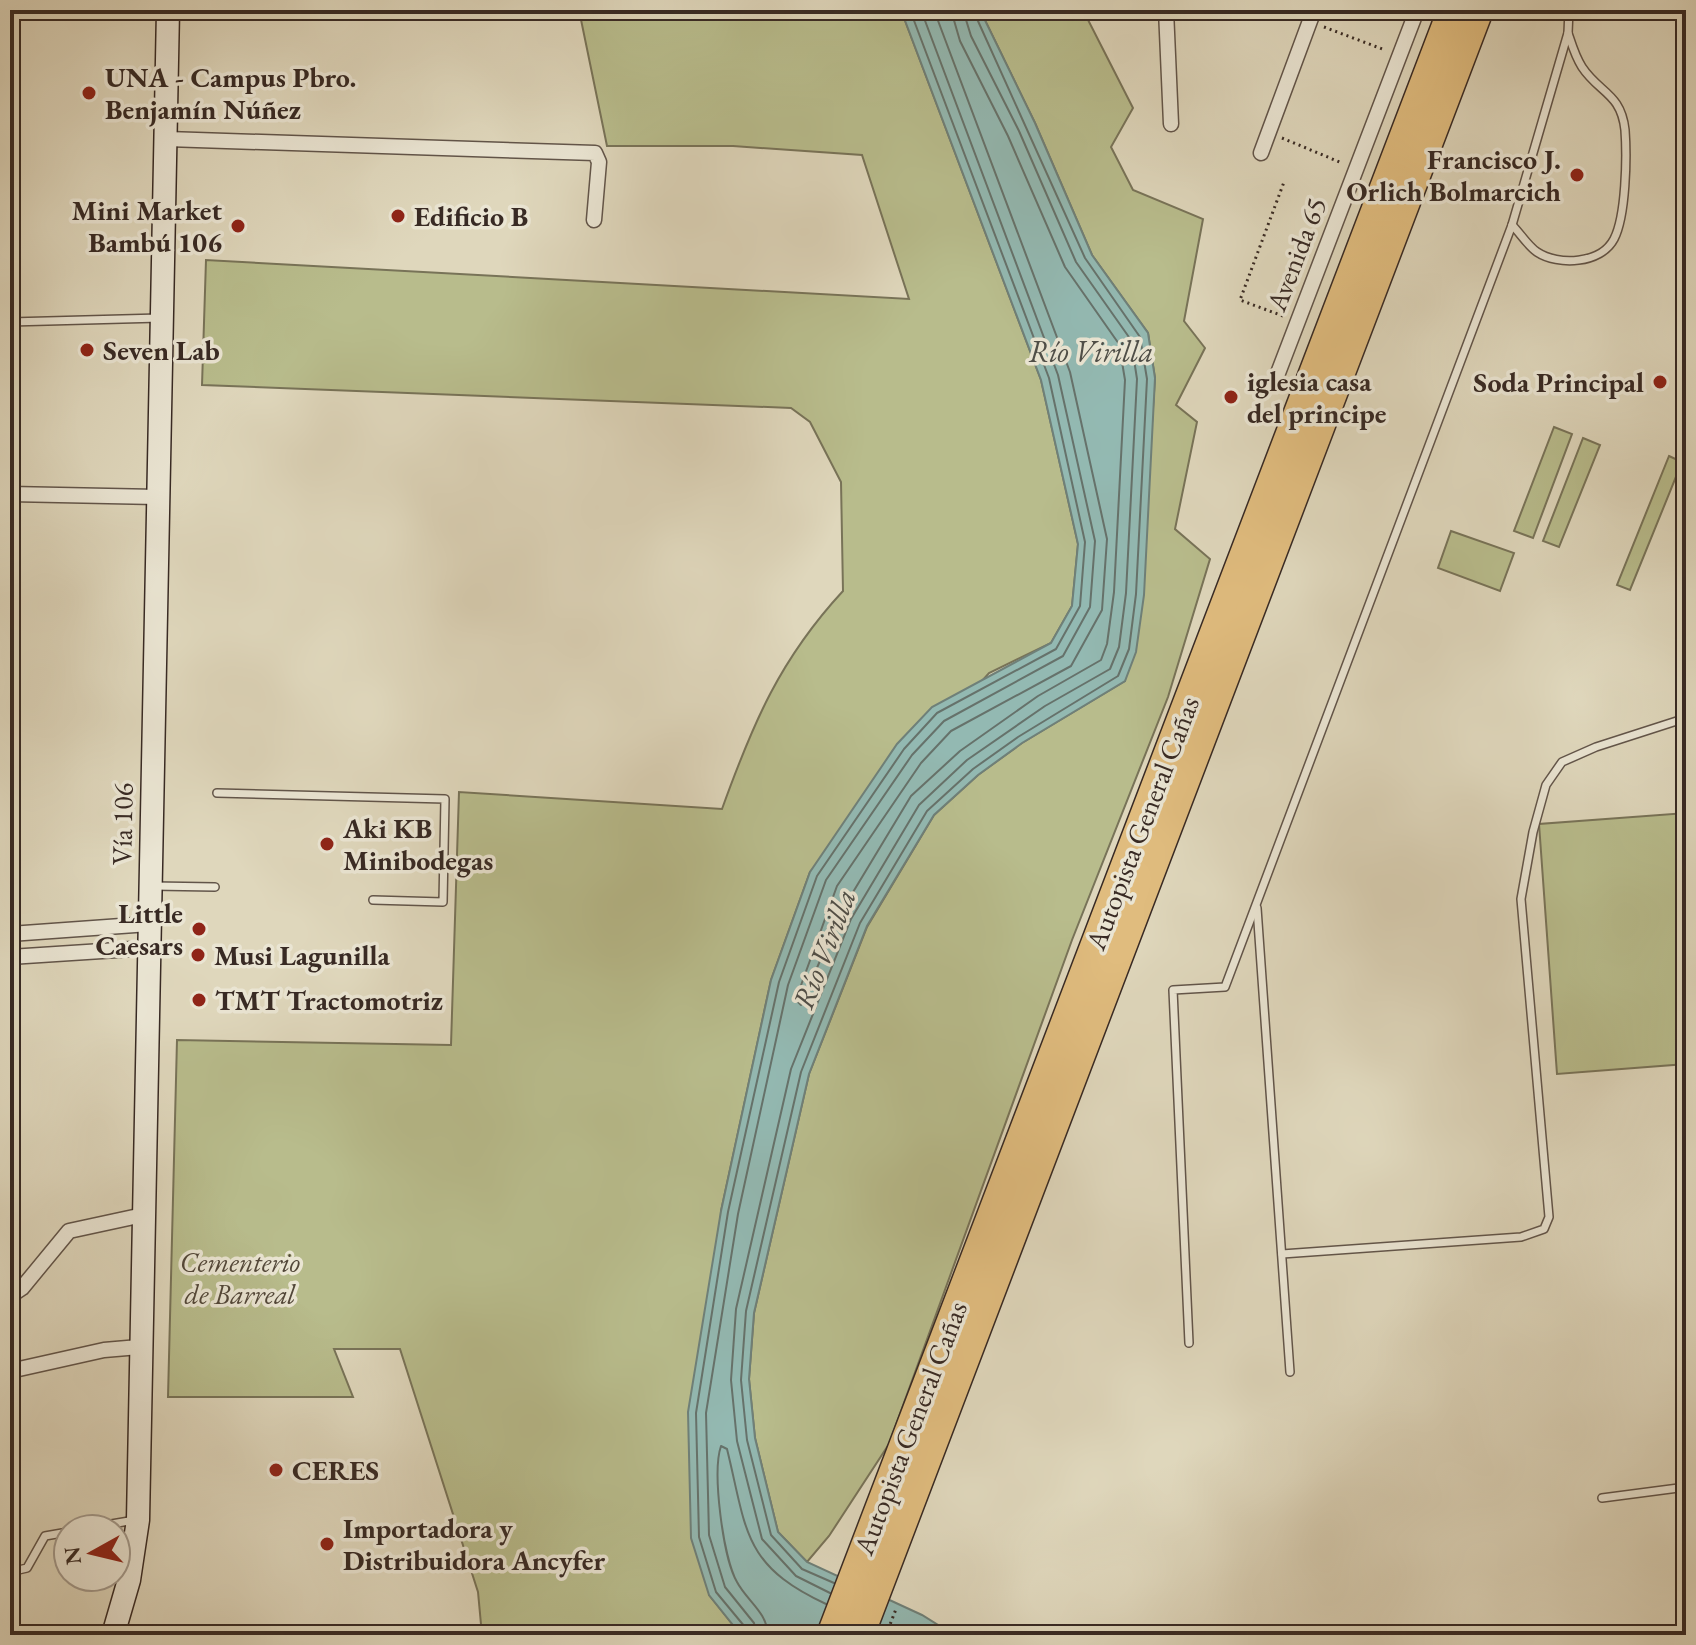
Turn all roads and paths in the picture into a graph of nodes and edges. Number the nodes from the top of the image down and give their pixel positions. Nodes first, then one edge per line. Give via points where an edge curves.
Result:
1 (1166, 10) edge
2 (1280, 10) edge
3 (1417, 10) edge
4 (1452, 10) edge
5 (1479, 10) edge
6 (1569, 10) edge
7 (10, 11) edge
8 (168, 11) edge
9 (1311, 16) edge
10 (1568, 33) junction
11 (1400, 55) junction
12 (1171, 124) dead end
13 (1268, 132) junction
14 (167, 139) junction
15 (1261, 153) dead end
16 (1356, 169) junction
17 (1284, 182) dead end
18 (594, 220) dead end
19 (1512, 225) junction
20 (162, 319) junction
21 (1298, 321) junction
22 (10, 322) edge
23 (1275, 381) dead end
24 (10, 494) edge
25 (157, 497) junction
26 (1686, 718) edge
27 (217, 793) dead end
28 (151, 886) junction
29 (215, 887) dead end
30 (373, 900) dead end
31 (1256, 902) junction
32 (149, 924) junction
33 (10, 934) edge
34 (148, 948) junction
35 (10, 957) edge
36 (143, 1215) junction
37 (1282, 1254) junction
38 (10, 1296) edge
39 (1189, 1343) dead end
40 (139, 1347) junction
41 (10, 1371) edge
42 (1290, 1372) dead end
43 (926, 1424) junction
44 (1686, 1487) edge
45 (1602, 1498) dead end
46 (138, 1520) junction
47 (132, 1521) edge
48 (52, 1535) edge
49 (10, 1572) edge
50 (113, 1635) edge
51 (831, 1635) edge
52 (860, 1635) edge

1 - 12 street
2 - 9 path
3 - 11 street, Avenida 65
4 - 43 highway, Autopista General Cañas
5 - 43 highway, Autopista General Cañas
6 - 10 lane
7 - 8 lane
8 - 14 main road, Vía 106
9 - 11 path
9 - 13 street
10 - 19 lane
10 - 19 lane via 1583,69 1614,96 1621,112 1619,223 1613,241 1601,253 1577,261 1536,252
11 - 16 street, Avenida 65
13 - 15 street
13 - 16 path
14 - 18 street via 595,153 599,162
14 - 20 main road, Vía 106
16 - 21 street, Avenida 65
17 - 21 path via 1240,300
19 - 31 lane
20 - 22 lane
20 - 25 main road, Vía 106
21 - 23 street, Avenida 65
24 - 25 street
25 - 28 main road, Vía 106
26 - 37 lane via 1562,762 1546,785 1521,899 1549,1217 1544,1229 1521,1237
27 - 30 lane via 445,799 443,902
28 - 29 lane
28 - 32 main road, Vía 106
31 - 37 lane
31 - 39 lane via 1225,987 1173,990
32 - 33 street
32 - 34 main road, Vía 106
34 - 35 street
34 - 36 main road, Vía 106
36 - 38 street via 69,1231
36 - 40 main road, Vía 106
37 - 42 lane
40 - 41 street
40 - 46 main road, Vía 106
43 - 51 highway, Autopista General Cañas
43 - 52 highway, Autopista General Cañas
44 - 45 lane
46 - 47 lane
46 - 50 main road, Vía 106
48 - 49 lane via 45,1536 27,1568

